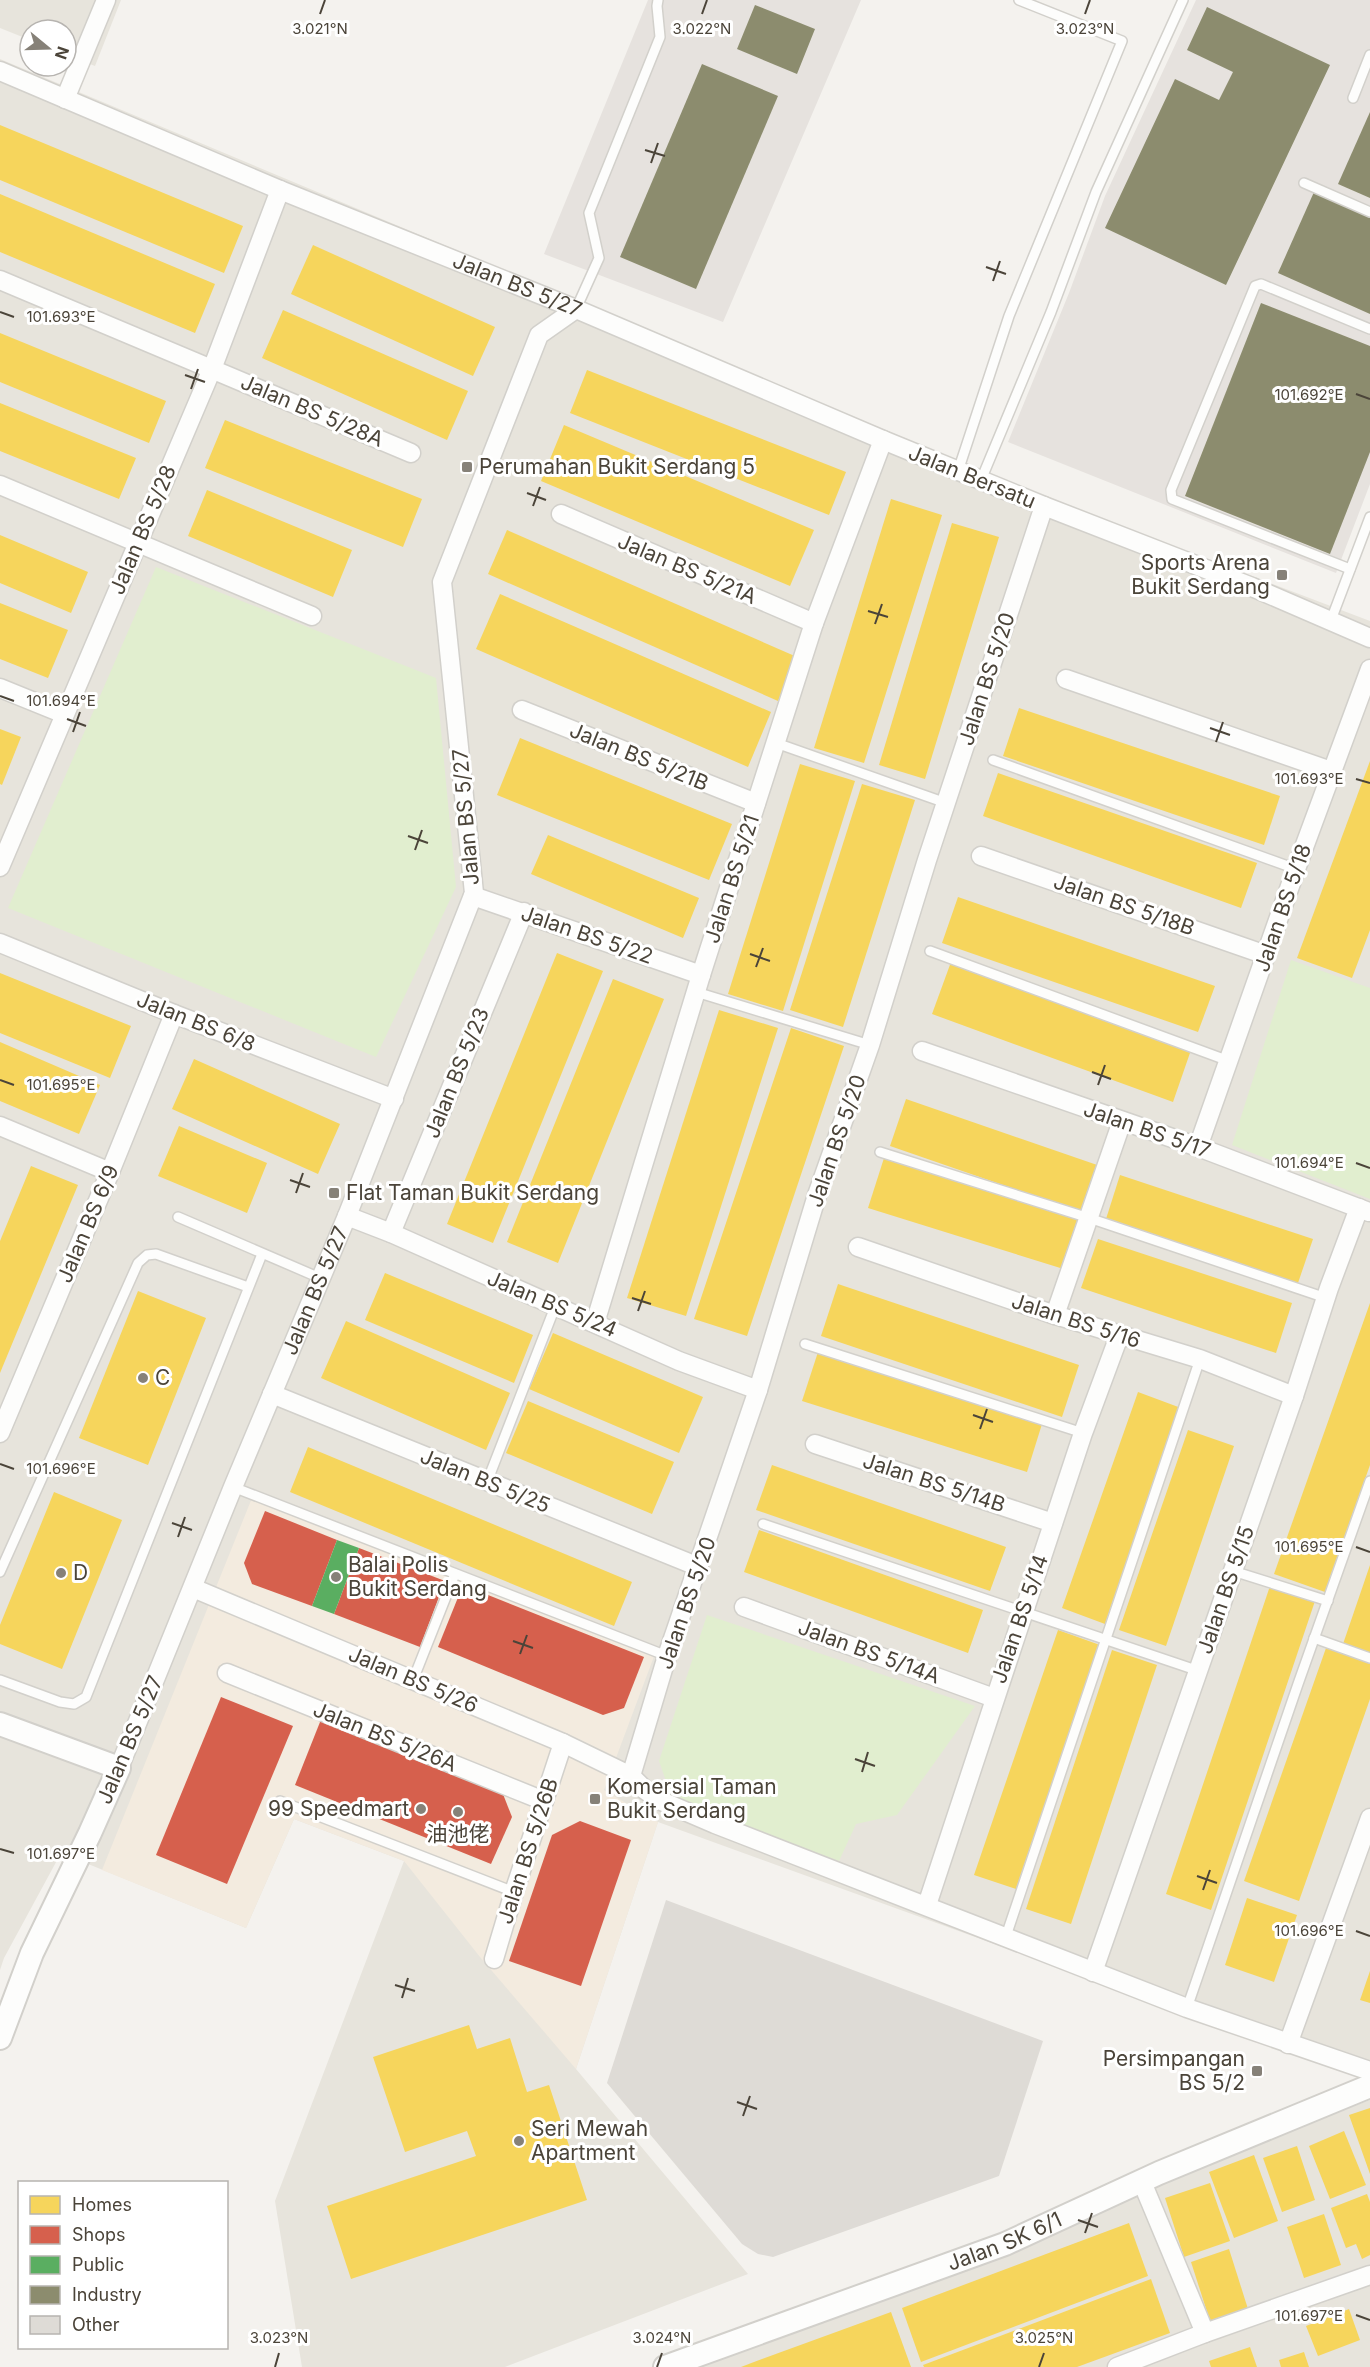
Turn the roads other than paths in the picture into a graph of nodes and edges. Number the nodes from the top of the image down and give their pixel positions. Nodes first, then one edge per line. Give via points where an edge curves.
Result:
1 (106, 0) edge
2 (1019, 0) edge
3 (1184, 0) edge
4 (658, 3) edge
5 (1370, 55) edge
6 (0, 71) edge
7 (1353, 98) dead end
8 (65, 99) junction
9 (1304, 183) dead end
10 (280, 190) junction
11 (1370, 212) edge
12 (0, 280) edge
13 (576, 309) junction
14 (1370, 329) edge
15 (212, 369) junction
16 (883, 441) junction
17 (411, 453) dead end
18 (958, 471) junction
19 (981, 480) junction
20 (0, 485) edge
21 (1044, 506) junction
22 (561, 514) dead end
23 (1370, 517) edge
24 (139, 543) junction
25 (1350, 569) junction
26 (312, 616) dead end
27 (1331, 620) junction
28 (814, 623) junction
29 (1370, 638) edge
30 (1370, 669) edge
31 (1066, 679) dead end
32 (0, 688) edge
33 (522, 710) dead end
34 (64, 714) junction
35 (776, 743) junction
36 (993, 760) dead end
37 (1331, 771) junction
38 (756, 803) junction
39 (946, 803) junction
40 (981, 856) dead end
41 (0, 867) edge
42 (1296, 869) junction
43 (473, 896) junction
44 (524, 912) junction
45 (0, 943) edge
46 (930, 951) dead end
47 (1266, 955) junction
48 (698, 984) junction
49 (174, 1014) junction
50 (870, 1045) junction
51 (922, 1051) dead end
52 (1229, 1061) junction
53 (394, 1099) junction
54 (1122, 1121) junction
55 (0, 1126) edge
56 (1198, 1147) junction
57 (880, 1152) dead end
58 (110, 1172) junction
59 (1364, 1210) edge
60 (347, 1216) junction
61 (178, 1217) dead end
62 (1089, 1218) junction
63 (391, 1233) junction
64 (858, 1247) dead end
65 (262, 1254) junction
66 (320, 1278) junction
67 (248, 1287) junction
68 (1326, 1298) junction
69 (555, 1307) junction
70 (1055, 1315) junction
71 (596, 1323) junction
72 (1119, 1336) junction
73 (806, 1344) dead end
74 (1200, 1359) junction
75 (758, 1390) junction
76 (272, 1394) junction
77 (1294, 1395) junction
78 (0, 1433) edge
79 (1083, 1433) junction
80 (815, 1444) dead end
81 (1370, 1481) edge
82 (487, 1482) junction
83 (233, 1487) junction
84 (1053, 1523) junction
85 (763, 1524) dead end
86 (699, 1567) junction
87 (1233, 1571) junction
88 (0, 1572) edge
89 (455, 1574) junction
90 (193, 1588) junction
91 (1328, 1601) junction
92 (744, 1607) dead end
93 (1023, 1612) junction
94 (1314, 1638) junction
95 (1105, 1640) junction
96 (668, 1656) junction
97 (1370, 1658) edge
98 (1199, 1671) junction
99 (227, 1673) dead end
100 (0, 1680) edge
101 (413, 1680) junction
102 (994, 1698) junction
103 (0, 1724) edge
104 (563, 1743) junction
105 (119, 1768) junction
106 (631, 1776) junction
107 (280, 1801) dead end
108 (544, 1801) junction
109 (1370, 1820) edge
110 (514, 1892) junction
111 (927, 1905) junction
112 (1006, 1936) junction
113 (494, 1959) dead end
114 (1093, 1972) junction
115 (1187, 2008) junction
116 (0, 2037) edge
117 (1288, 2044) junction
118 (1370, 2070) edge
119 (1370, 2086) edge
120 (1142, 2182) junction
121 (1370, 2276) edge
122 (1205, 2333) junction
123 (664, 2367) edge
124 (1117, 2367) edge

1 - 8 street
2 - 18 lane via 1122,41 1009,316
3 - 19 lane via 1096,192
4 - 13 lane via 660,37 589,213 599,258
5 - 7 lane
6 - 8 street, Jalan BS 5/27
8 - 10 street, Jalan BS 5/27
9 - 11 lane
10 - 13 street, Jalan BS 5/27
10 - 15 street, Jalan BS 5/28
12 - 15 street, Jalan BS 5/28A
13 - 16 street, Jalan Bersatu
13 - 43 street, Jalan BS 5/27 via 539,334 442,582
14 - 25 lane via 1261,284 1255,286 1171,490 1172,500
15 - 17 street, Jalan BS 5/28A
15 - 24 street, Jalan BS 5/28
16 - 18 street, Jalan Bersatu
16 - 28 street, Jalan BS 5/21
18 - 19 street, Jalan Bersatu
19 - 21 street, Jalan Bersatu
20 - 24 street
21 - 27 street, Jalan Bersatu
21 - 39 street, Jalan BS 5/20
22 - 28 street, Jalan BS 5/21A
23 - 25 lane
24 - 26 street
24 - 34 street, Jalan BS 5/28
25 - 27 lane
27 - 29 street, Jalan Bersatu
28 - 35 street, Jalan BS 5/21
30 - 37 street, Jalan BS 5/18
31 - 37 street
32 - 34 street
33 - 38 street, Jalan BS 5/21B
34 - 41 street, Jalan BS 5/28
35 - 38 street, Jalan BS 5/21
35 - 39 lane
36 - 42 lane
37 - 42 street, Jalan BS 5/18
38 - 48 street, Jalan BS 5/21
39 - 50 street, Jalan BS 5/20
40 - 47 street, Jalan BS 5/18B
42 - 47 street, Jalan BS 5/18
43 - 44 street, Jalan BS 5/22
43 - 53 street, Jalan BS 5/27
44 - 48 street, Jalan BS 5/22
44 - 63 street, Jalan BS 5/23
45 - 49 street, Jalan BS 6/8
46 - 52 lane
47 - 52 street, Jalan BS 5/18
48 - 50 lane
48 - 71 street, Jalan BS 5/21
49 - 53 street, Jalan BS 6/8
49 - 58 street, Jalan BS 6/9
50 - 75 street, Jalan BS 5/20 via 817,1196
51 - 54 street, Jalan BS 5/17
52 - 56 street, Jalan BS 5/18
53 - 60 street, Jalan BS 5/27
54 - 56 street, Jalan BS 5/17
54 - 62 street
55 - 58 street
56 - 59 street, Jalan BS 5/17
57 - 62 lane
58 - 78 street, Jalan BS 6/9
59 - 68 street, Jalan BS 5/15
60 - 63 street, Jalan BS 5/24
60 - 66 street, Jalan BS 5/27
61 - 65 lane
62 - 68 lane
62 - 70 street
63 - 69 street, Jalan BS 5/24
64 - 70 street, Jalan BS 5/16
65 - 66 lane
65 - 67 lane
66 - 76 street, Jalan BS 5/27
67 - 88 lane via 156,1254 138,1263
67 - 100 lane via 86,1697 74,1704 60,1702
68 - 77 street, Jalan BS 5/15
69 - 71 street, Jalan BS 5/24
69 - 82 lane
70 - 72 street, Jalan BS 5/16
71 - 75 street, Jalan BS 5/24 via 679,1361
72 - 74 street, Jalan BS 5/16
72 - 79 street, Jalan BS 5/14
73 - 79 lane
74 - 77 street, Jalan BS 5/16
74 - 95 lane
75 - 86 street, Jalan BS 5/20
76 - 82 street, Jalan BS 5/25
76 - 83 street, Jalan BS 5/27
77 - 87 street, Jalan BS 5/15
79 - 84 street, Jalan BS 5/14
80 - 84 street, Jalan BS 5/14B
81 - 91 lane
82 - 86 street, Jalan BS 5/25
83 - 89 lane
83 - 90 street, Jalan BS 5/27
84 - 93 street, Jalan BS 5/14
85 - 93 lane
86 - 96 street, Jalan BS 5/20
87 - 91 lane
87 - 98 street, Jalan BS 5/15
89 - 96 lane
89 - 101 lane
90 - 101 street, Jalan BS 5/26
90 - 105 street, Jalan BS 5/27
91 - 94 lane
92 - 102 street, Jalan BS 5/14A
93 - 95 lane
93 - 102 street, Jalan BS 5/14
94 - 97 lane
94 - 115 lane
95 - 98 lane
95 - 112 lane
96 - 106 street, Jalan BS 5/20
98 - 114 street, Jalan BS 5/15
99 - 108 street, Jalan BS 5/26A
101 - 104 street, Jalan BS 5/26
102 - 111 street, Jalan BS 5/14
103 - 105 street
104 - 106 street, Jalan BS 5/26
104 - 108 street, Jalan BS 5/26B
105 - 116 street, Jalan BS 5/27 via 32,1953
106 - 111 street, Jalan BS 5/26 via 659,1800
107 - 110 lane
108 - 110 street, Jalan BS 5/26B
109 - 117 street
110 - 113 street, Jalan BS 5/26B
111 - 112 street, Jalan BS 5/26
112 - 114 street, Jalan BS 5/26
114 - 115 street, Jalan BS 5/26
115 - 117 street, Jalan BS 5/26
117 - 118 street, Jalan BS 5/26
119 - 120 street, Jalan SK 6/1
120 - 122 street
120 - 123 street, Jalan SK 6/1 via 1005,2244
121 - 122 street
122 - 124 street

